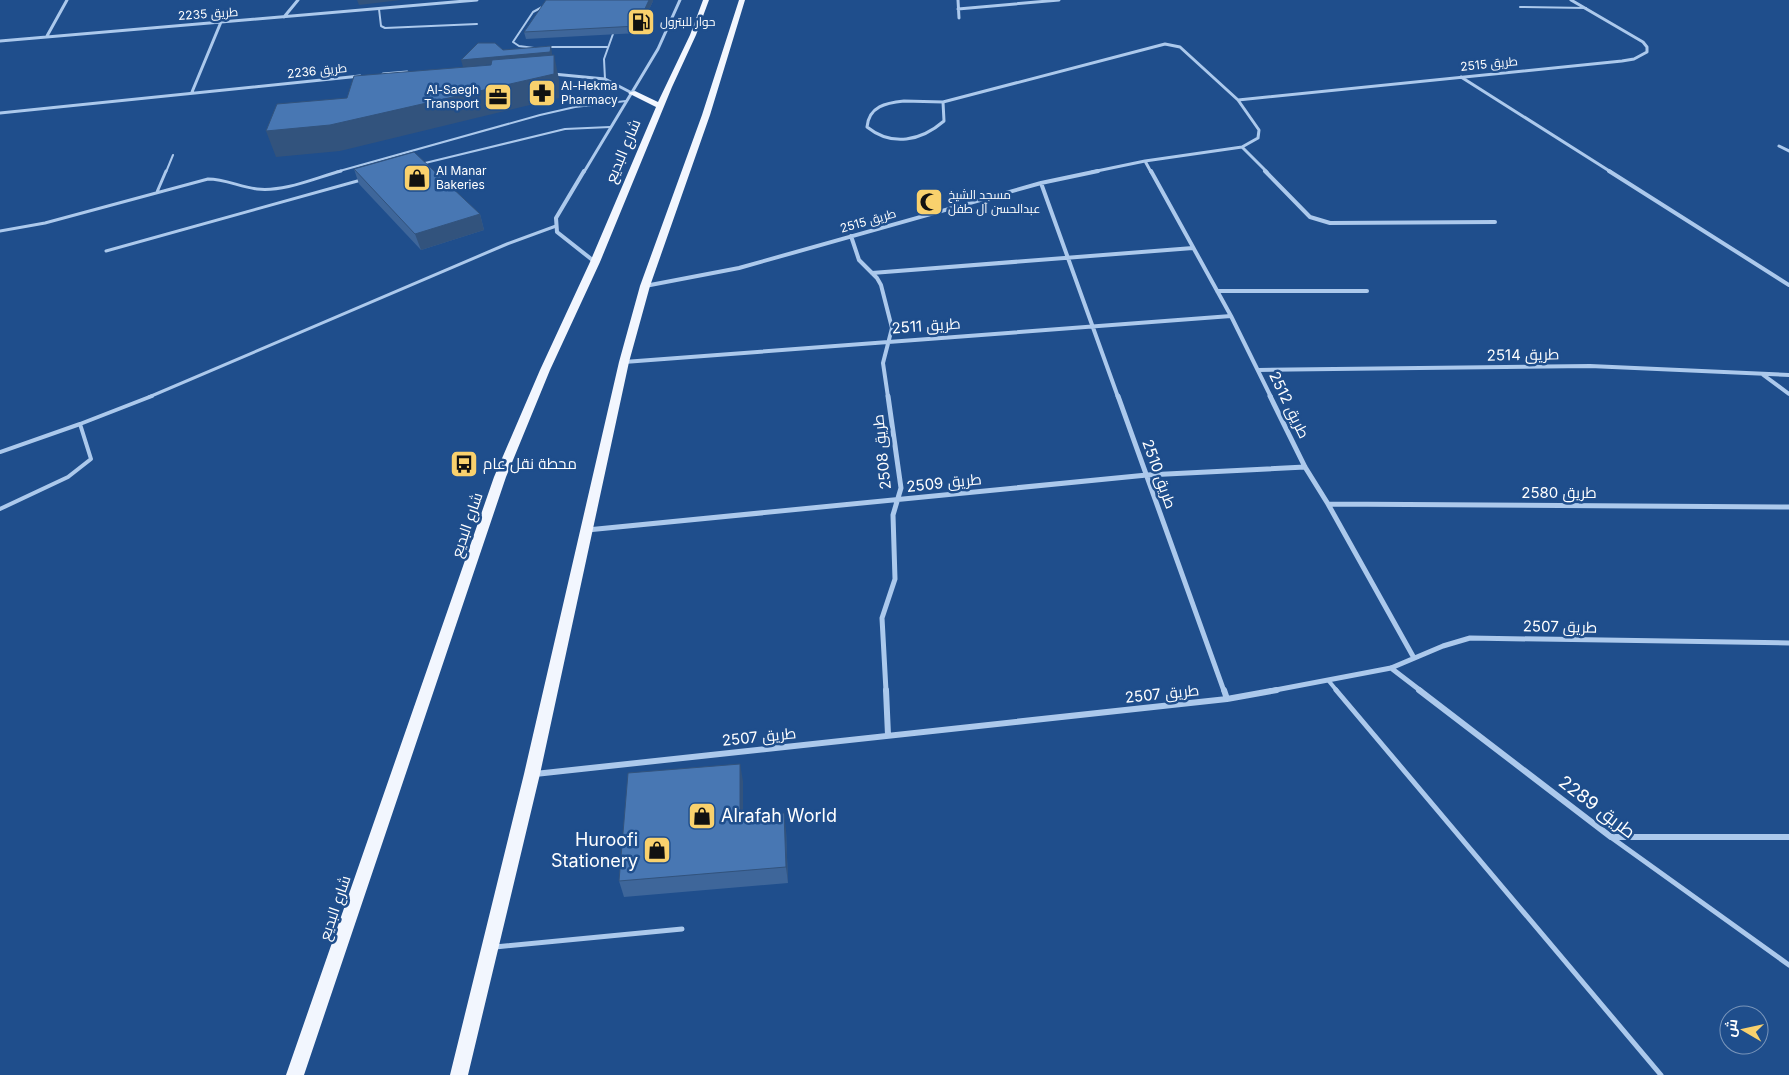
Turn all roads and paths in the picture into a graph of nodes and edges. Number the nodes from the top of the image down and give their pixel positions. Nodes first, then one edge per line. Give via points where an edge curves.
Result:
1 (67, 0) edge
2 (298, 0) edge
3 (477, 0) edge
4 (680, 0) edge
5 (706, 0) edge
6 (742, 0) edge
7 (958, 0) edge
8 (1059, 0) edge
9 (1571, 0) edge
10 (548, 4) edge
11 (1520, 7) dead end
12 (1586, 8) junction
13 (958, 9) junction
14 (379, 10) junction
15 (284, 17) junction
16 (959, 18) dead end
17 (221, 22) junction
18 (477, 24) dead end
19 (612, 34) edge
20 (47, 36) junction
21 (0, 41) edge
22 (607, 47) junction
23 (416, 71) edge
24 (378, 74) edge
25 (547, 74) edge
26 (368, 75) edge
27 (1461, 77) junction
28 (605, 79) junction
29 (192, 92) junction
30 (632, 93) junction
31 (1238, 100) junction
32 (626, 101) junction
33 (943, 102) junction
34 (660, 106) junction
35 (0, 113) edge
36 (610, 127) junction
37 (1779, 146) dead end
38 (1242, 147) junction
39 (1789, 151) edge
40 (173, 156) dead end
41 (1145, 161) junction
42 (416, 165) edge
43 (369, 178) edge
44 (1041, 182) junction
45 (157, 192) junction
46 (1495, 222) dead end
47 (556, 226) junction
48 (0, 231) edge
49 (851, 236) junction
50 (1194, 248) junction
51 (106, 251) dead end
52 (1068, 258) junction
53 (595, 262) junction
54 (872, 273) junction
55 (1789, 285) edge
56 (645, 286) junction
57 (1217, 291) junction
58 (1367, 291) dead end
59 (1231, 316) junction
60 (1093, 325) junction
61 (890, 340) junction
62 (624, 362) junction
63 (1258, 370) junction
64 (1762, 374) junction
65 (1789, 376) edge
66 (1789, 394) edge
67 (80, 424) junction
68 (0, 452) edge
69 (1305, 467) junction
70 (1146, 475) junction
71 (899, 500) junction
72 (1328, 504) junction
73 (1789, 507) edge
74 (0, 508) edge
75 (586, 530) junction
76 (1789, 642) edge
77 (1414, 658) junction
78 (1391, 668) junction
79 (1328, 680) junction
80 (1227, 699) junction
81 (888, 735) junction
82 (532, 774) junction
83 (1610, 837) junction
84 (1789, 837) edge
85 (682, 930) dead end
86 (490, 947) junction
87 (1789, 965) edge
88 (295, 1075) edge
89 (459, 1075) edge
90 (1661, 1075) edge

1 - 20 street
2 - 15 street
3 - 14 street, طريق 2235
4 - 30 street via 658,49
5 - 34 main road, شارع البديع via 694,35
6 - 56 main road via 706,115
7 - 13 street
8 - 13 street
9 - 12 street, طريق 2515
10 - 22 lane via 533,12 513,42 532,48
11 - 12 lane
12 - 27 street, طريق 2515 via 1643,42 1647,52 1622,61
13 - 16 street
14 - 15 street, طريق 2235
14 - 18 lane via 384,28
15 - 17 street, طريق 2235
17 - 20 street, طريق 2235
17 - 29 street
19 - 22 lane
20 - 21 street, طريق 2235
22 - 28 lane via 603,64
23 - 24 street
25 - 28 street
26 - 29 street, طريق 2236
27 - 31 street, طريق 2515
27 - 55 street
28 - 30 street
29 - 35 street, طريق 2236
30 - 32 street
30 - 34 main road
31 - 33 street via 1180,47 1165,44
31 - 38 street via 1259,130 1258,138
32 - 36 street
32 - 45 lane via 549,113 284,187 252,188 220,178
33 - 33 street via 904,100 886,103 875,109 868,118 867,127 885,140 921,136 944,121
34 - 53 main road, شارع البديع
36 - 42 lane via 565,129
36 - 47 street via 560,211
37 - 39 street
38 - 41 street, طريق 2515
38 - 46 street via 1310,217 1320,221
40 - 45 lane
41 - 44 street, طريق 2515
41 - 50 street, طريق 2512
43 - 51 lane
44 - 49 street, طريق 2515
44 - 52 street, طريق 2510
45 - 48 lane via 53,221
47 - 53 street via 557,232
47 - 67 lane via 472,258 234,362
49 - 54 street, طريق 2508 via 859,260
49 - 56 street, طريق 2515 via 740,268
50 - 52 street
50 - 57 street, طريق 2512
52 - 54 street
52 - 60 street, طريق 2510
53 - 88 main road, شارع البديع via 500,477
54 - 61 street, طريق 2508 via 881,286 892,328
56 - 62 main road
57 - 58 street
57 - 59 street, طريق 2512
59 - 60 street, طريق 2511
59 - 63 street, طريق 2512
60 - 61 street, طريق 2511
60 - 70 street, طريق 2510
61 - 62 street, طريق 2511
61 - 71 street, طريق 2508 via 883,363 900,475
62 - 75 main road
63 - 64 street, طريق 2514 via 1590,366
63 - 69 street, طريق 2512
64 - 65 street, طريق 2514
64 - 66 street
67 - 68 lane
67 - 74 lane via 92,459 68,476
69 - 70 street, طريق 2509
69 - 72 street, طريق 2512
70 - 71 street, طريق 2509
70 - 80 street, طريق 2510
71 - 75 street, طريق 2509
71 - 81 street, طريق 2508 via 892,530 895,579 882,618
72 - 73 street, طريق 2580
72 - 77 street, طريق 2512
75 - 82 main road
76 - 77 street, طريق 2507 via 1470,638
77 - 78 street, طريق 2507
78 - 79 street, طريق 2507
78 - 83 street, طريق 2289
79 - 80 street, طريق 2507
79 - 90 lane
80 - 81 street, طريق 2507
81 - 82 street, طريق 2507
82 - 86 main road
83 - 84 street
83 - 87 lane, طريق 2289
85 - 86 lane
86 - 89 main road

